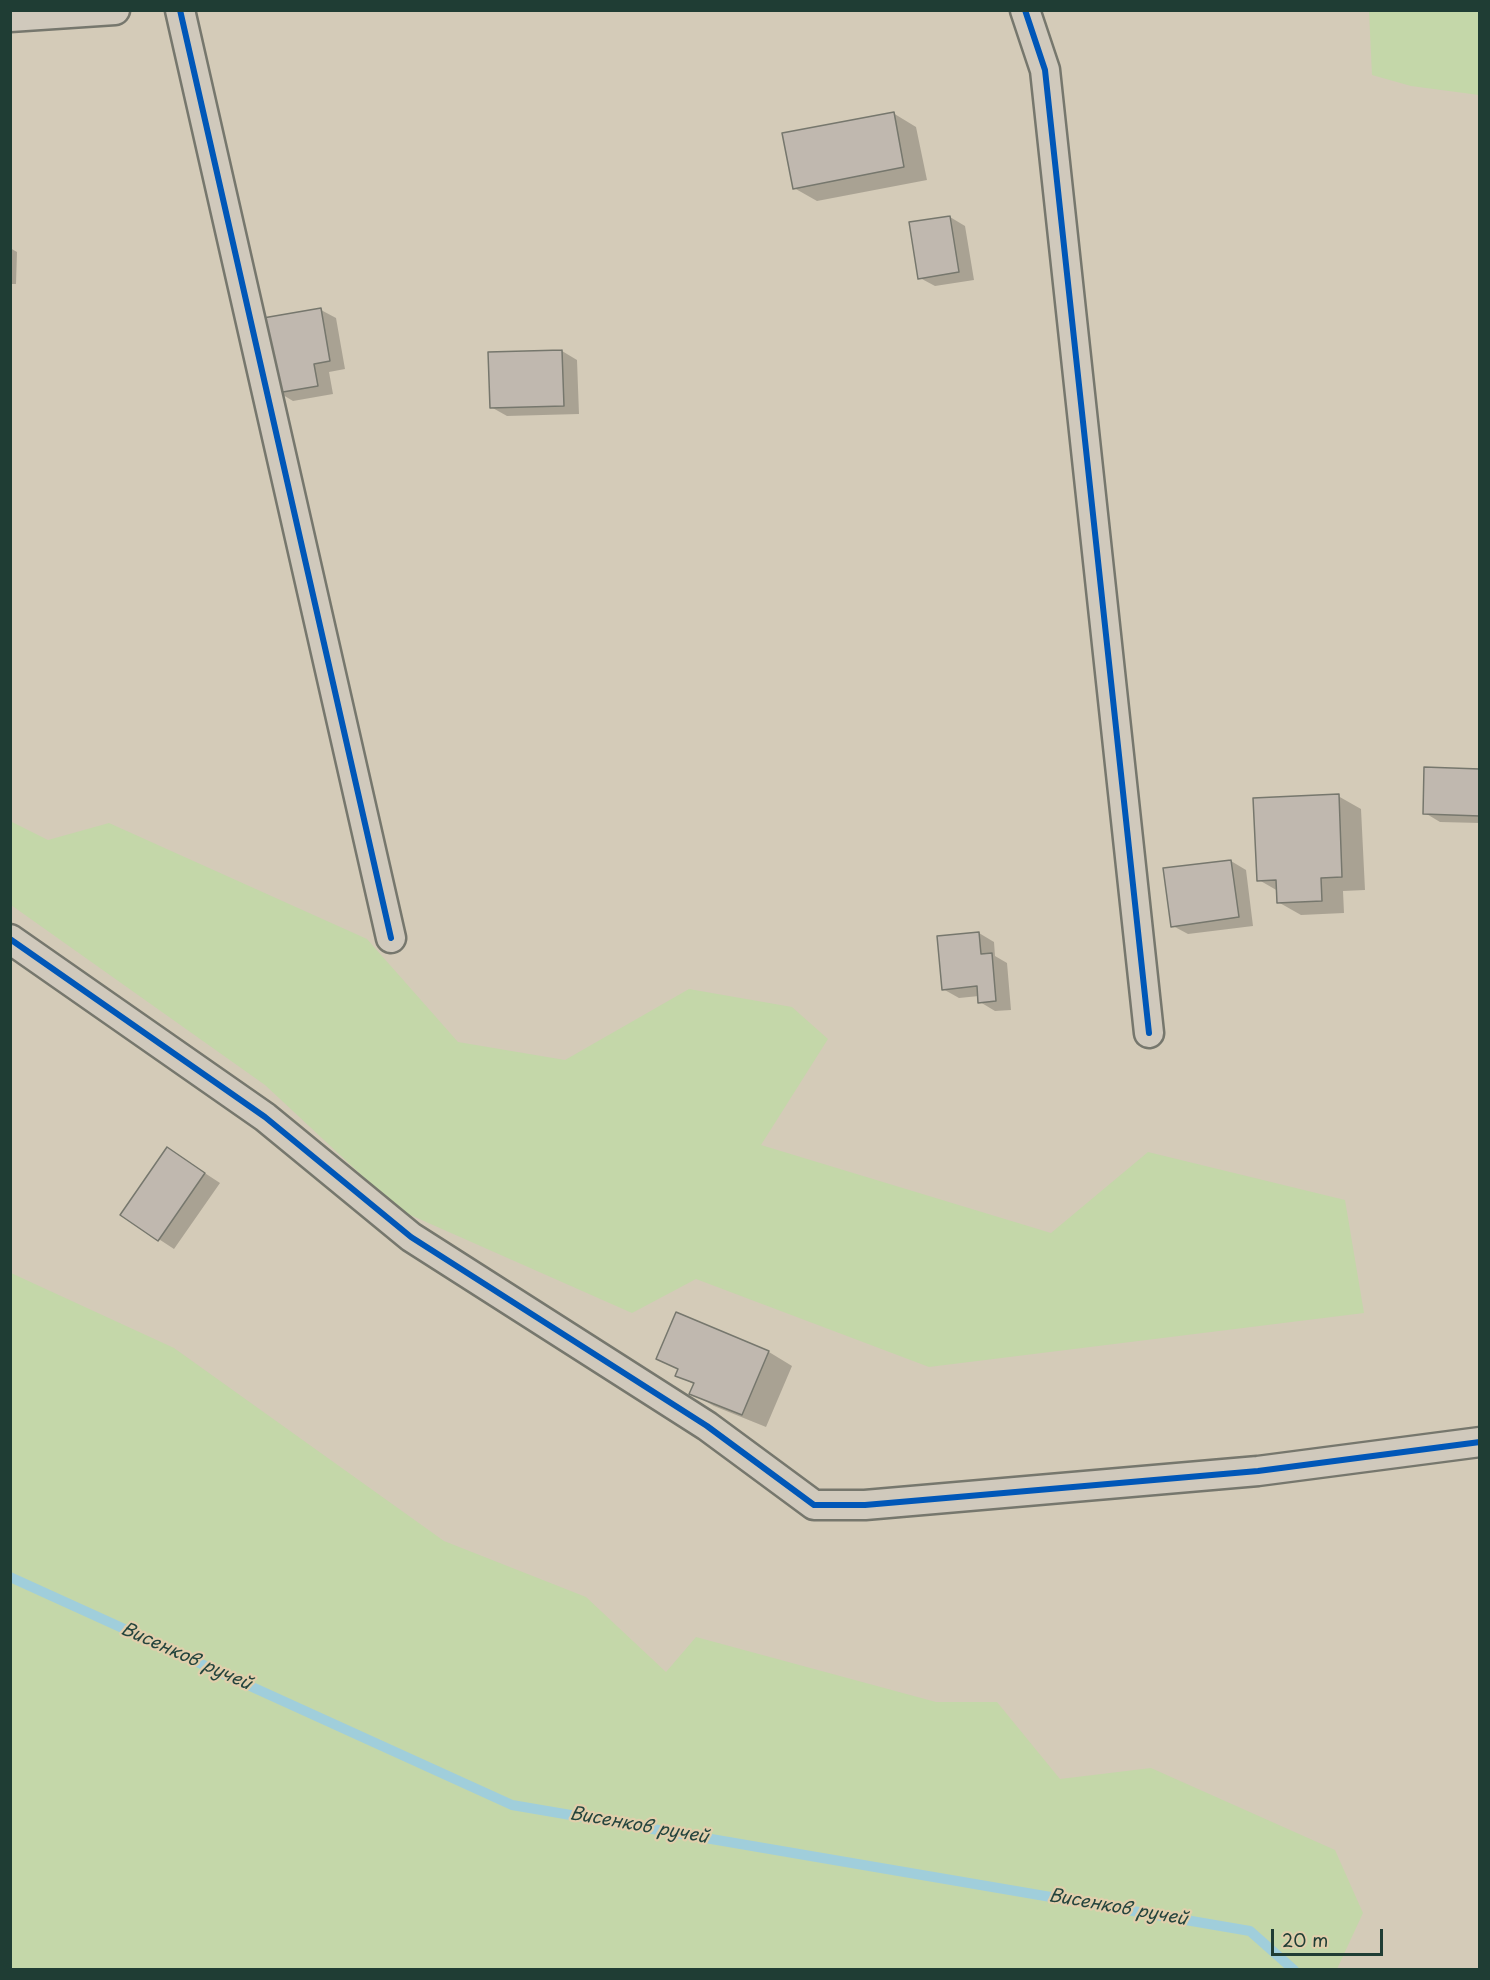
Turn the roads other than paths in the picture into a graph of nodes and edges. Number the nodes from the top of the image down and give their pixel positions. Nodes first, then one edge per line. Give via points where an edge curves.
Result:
1 (114, 10) edge
2 (180, 10) edge
3 (1025, 10) edge
4 (10, 17) edge
5 (391, 938) dead end
6 (10, 939) edge
7 (1149, 1033) dead end
8 (1479, 1442) edge

1 - 4 street
2 - 5 street
3 - 7 street via 1045,70
6 - 8 street via 266,1117 411,1237 707,1426 814,1505 865,1506 1258,1471

